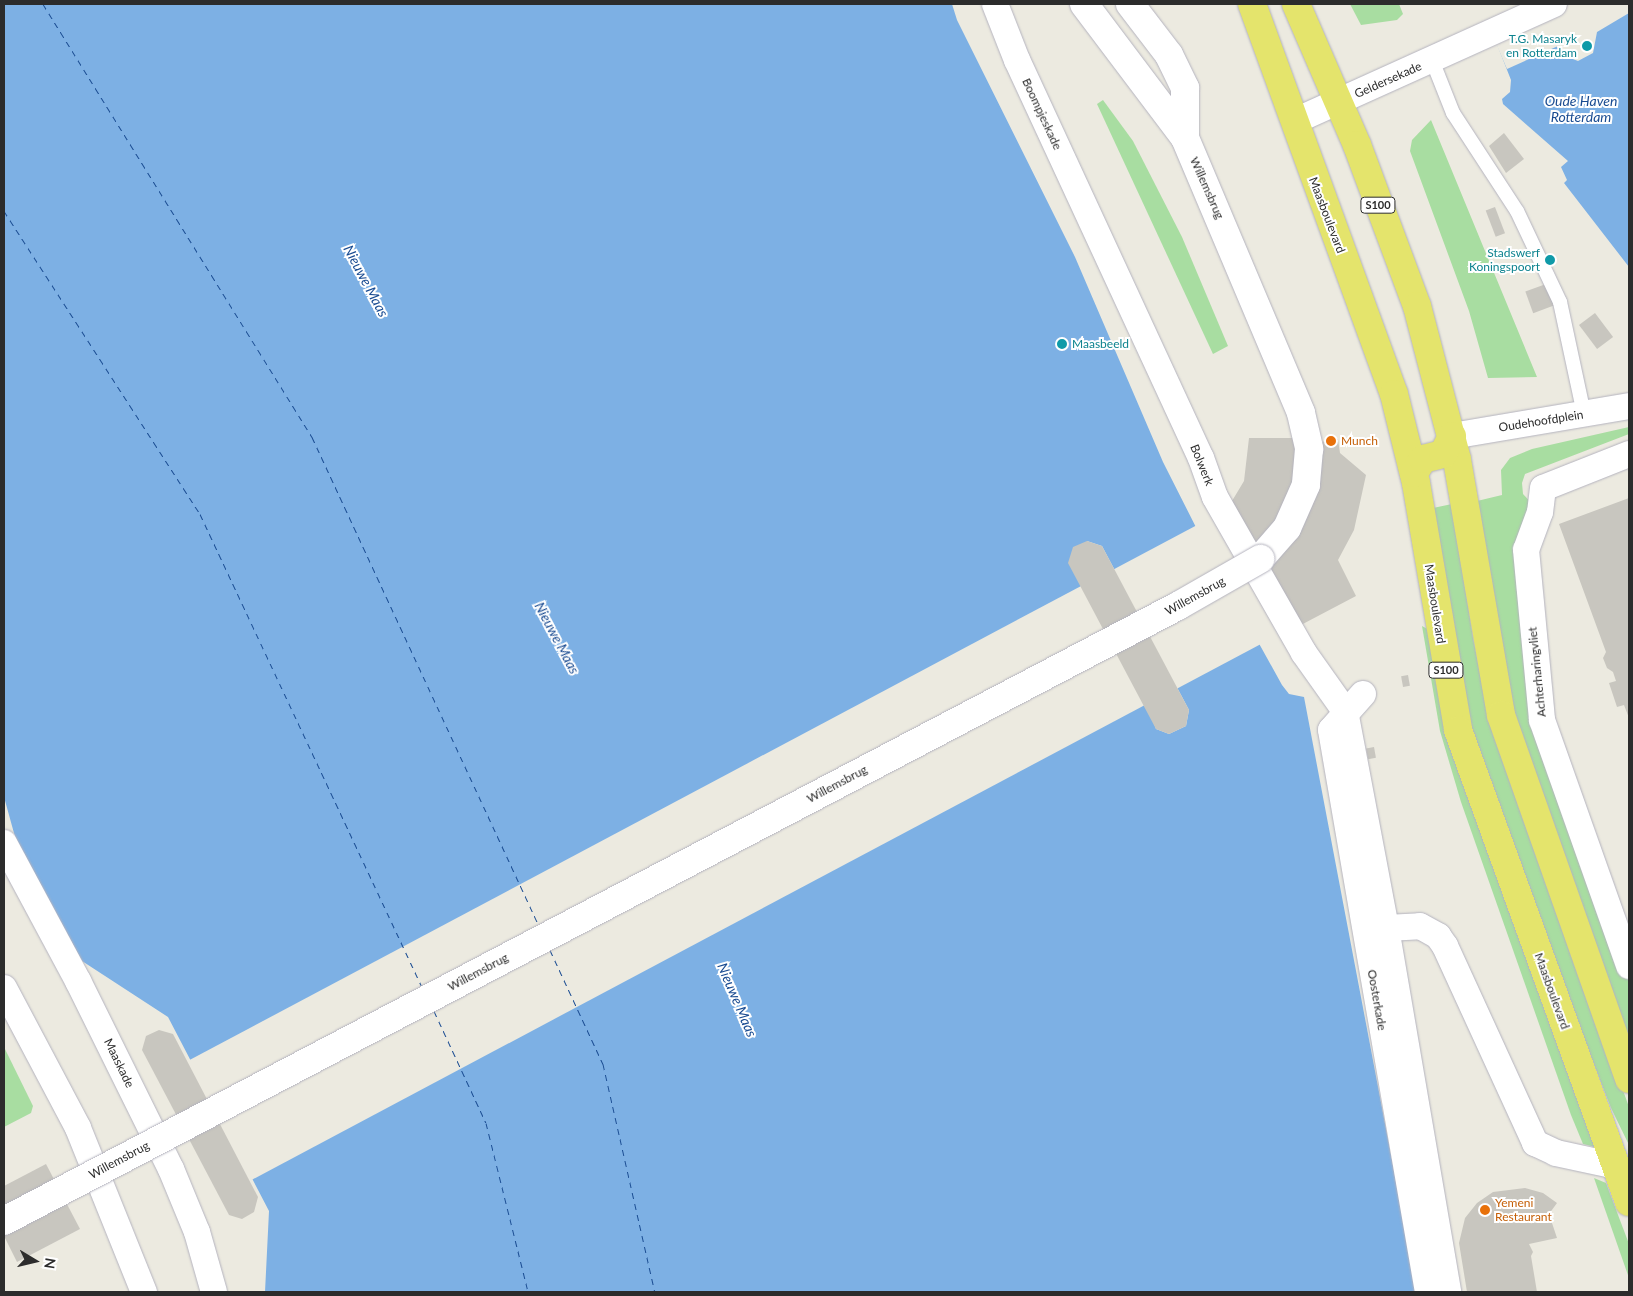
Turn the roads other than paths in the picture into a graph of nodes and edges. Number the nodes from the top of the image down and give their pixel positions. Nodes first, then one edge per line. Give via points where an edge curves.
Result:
1 (995, 4) edge
2 (1084, 4) edge
3 (1130, 4) edge
4 (1252, 4) edge
5 (1296, 4) edge
6 (1548, 6) edge
7 (1432, 60) junction
8 (1338, 104) junction
9 (1295, 121) junction
10 (1185, 138) junction
11 (1093, 223) joint
12 (1629, 406) edge
13 (1584, 414) junction
14 (1452, 436) junction
15 (1629, 454) edge
16 (1414, 472) junction
17 (1348, 700) junction
18 (4, 843) edge
19 (1386, 928) junction
20 (1629, 966) edge
21 (4, 988) edge
22 (1629, 1079) edge
23 (1616, 1166) junction
24 (1629, 1202) edge
25 (4, 1221) edge
26 (144, 1292) edge
27 (214, 1292) edge
28 (1428, 1292) edge
29 (1448, 1292) edge

1 - 11 street, Boompjeskade via 1017,60
2 - 10 main road, Willemsbrug
3 - 10 main road, Willemsbrug via 1169,56 1185,88
4 - 9 main road, Maasboulevard / S100
5 - 8 main road, S100
6 - 7 street, Geldersekade
7 - 8 street, Geldersekade
7 - 13 lane via 1453,114 1517,211 1560,302
8 - 9 street, Geldersekade
8 - 14 main road, S100 via 1357,145 1417,306 1425,347
9 - 16 main road, Maasboulevard / S100 via 1308,166 1388,376
10 - 25 main road, Willemsbrug, bridge via 1292,385 1309,449 1306,485 1296,512 1280,538 1260,559 1178,606
11 - 17 street, Bolwerk via 1215,497 1304,653
12 - 13 street, Oudehoofdplein
13 - 14 street, Oudehoofdplein
14 - 16 main road via 1443,454 1423,459
14 - 22 main road, S100 via 1489,660 1508,739
15 - 20 street, Achterharingvliet via 1543,488 1540,512 1526,550 1542,720
16 - 23 main road, Maasboulevard / S100 via 1458,730
17 - 19 street, Oosterkade
17 - 28 street, Oosterkade via 1331,730
18 - 27 street, Maaskade via 78,981 170,1169 194,1224
19 - 23 street via 1420,926 1438,936 1445,946 1535,1143 1556,1153
19 - 29 street, Oosterkade
21 - 26 street via 78,1128
23 - 24 main road, Maasboulevard / S100

